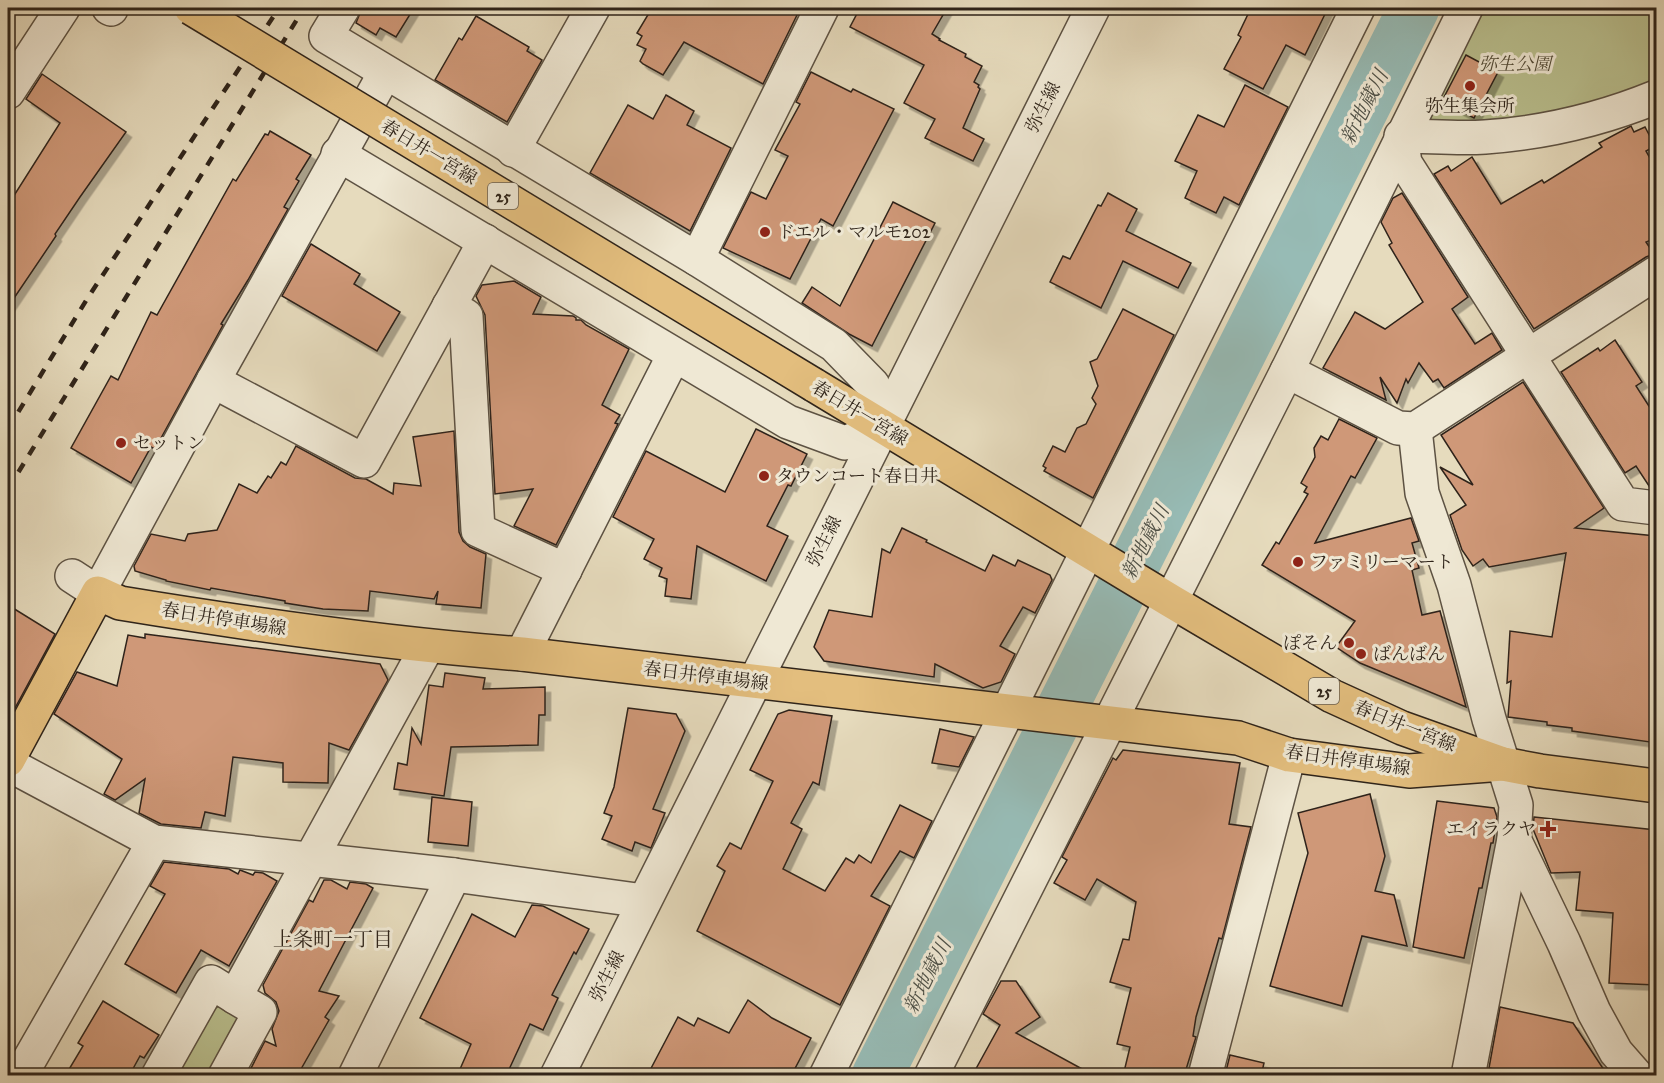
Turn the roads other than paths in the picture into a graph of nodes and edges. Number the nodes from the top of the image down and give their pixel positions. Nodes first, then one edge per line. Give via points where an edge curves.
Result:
1 (63, 8) edge
2 (191, 8) edge
3 (343, 8) edge
4 (593, 8) edge
5 (822, 8) edge
6 (1093, 8) edge
7 (1358, 8) edge
8 (1466, 8) edge
9 (386, 73) junction
10 (8, 92) edge
11 (1656, 97) edge
12 (1401, 136) junction
13 (513, 150) junction
14 (338, 154) junction
15 (485, 240) junction
16 (697, 259) junction
17 (1656, 273) edge
18 (449, 306) junction
19 (674, 355) junction
20 (1528, 356) junction
21 (1287, 371) junction
22 (213, 381) junction
23 (881, 427) junction
24 (1415, 429) junction
25 (1656, 508) edge
26 (1097, 555) junction
27 (565, 570) junction
28 (85, 585) junction
29 (1164, 597) junction
30 (427, 647) junction
31 (522, 654) junction
32 (754, 682) junction
33 (1017, 712) junction
34 (1101, 722) junction
35 (1289, 755) junction
36 (8, 762) edge
37 (1503, 764) junction
38 (1656, 786) edge
39 (1514, 839) junction
40 (154, 842) junction
41 (312, 858) junction
42 (454, 875) junction
43 (644, 902) junction
44 (235, 997) junction
45 (20, 1076) edge
46 (159, 1076) edge
47 (225, 1076) edge
48 (355, 1076) edge
49 (557, 1076) edge
50 (826, 1076) edge
51 (931, 1076) edge
52 (1205, 1076) edge
53 (1468, 1076) edge
54 (1638, 1076) edge

1 - 10 street
2 - 23 main road, 春日井一宮線 / 25, bridge
3 - 9 street via 326,36
4 - 13 street
5 - 16 street
6 - 23 street, 弥生線
7 - 26 street
8 - 12 street
9 - 13 street
9 - 14 street
11 - 12 street via 1624,110 1547,129 1484,137
12 - 20 street via 1405,163
12 - 21 street
13 - 16 street
14 - 15 street
14 - 22 street
15 - 18 street
15 - 19 street
16 - 23 street via 834,345 873,385
17 - 20 street
18 - 22 street via 364,460
18 - 27 street via 466,316 478,530
19 - 23 street via 788,422 845,443
19 - 27 street
20 - 24 street
20 - 25 street via 1623,504
21 - 24 street via 1398,428
21 - 29 street
22 - 28 street
23 - 26 main road, 春日井一宮線 / 25
23 - 32 street, 弥生線
24 - 37 street via 1422,493 1454,585
26 - 29 main road, 春日井一宮線 / 25
26 - 33 street
27 - 31 street
28 - 30 main road, 春日井停車場線 via 120,603
28 - 36 main road
29 - 34 street
29 - 37 main road, 春日井一宮線 / 25 via 1332,696 1402,728
30 - 31 main road, 春日井停車場線
30 - 41 street
31 - 32 main road, 春日井停車場線
32 - 33 main road, 春日井停車場線
32 - 43 street, 弥生線
33 - 34 main road, 春日井停車場線
33 - 50 street
34 - 35 main road, 春日井停車場線 via 1238,738
34 - 51 street
35 - 37 main road, 春日井停車場線 via 1409,771
35 - 52 street
36 - 40 street
37 - 38 main road, 春日井一宮線 / 25
37 - 39 street via 1516,805
39 - 53 street
39 - 54 street via 1594,1012 1616,1052
40 - 41 street
40 - 45 street
41 - 42 street
41 - 44 street
42 - 43 street
42 - 48 street
43 - 49 street, 弥生線
44 - 46 street via 211,982
44 - 47 street via 260,1012

